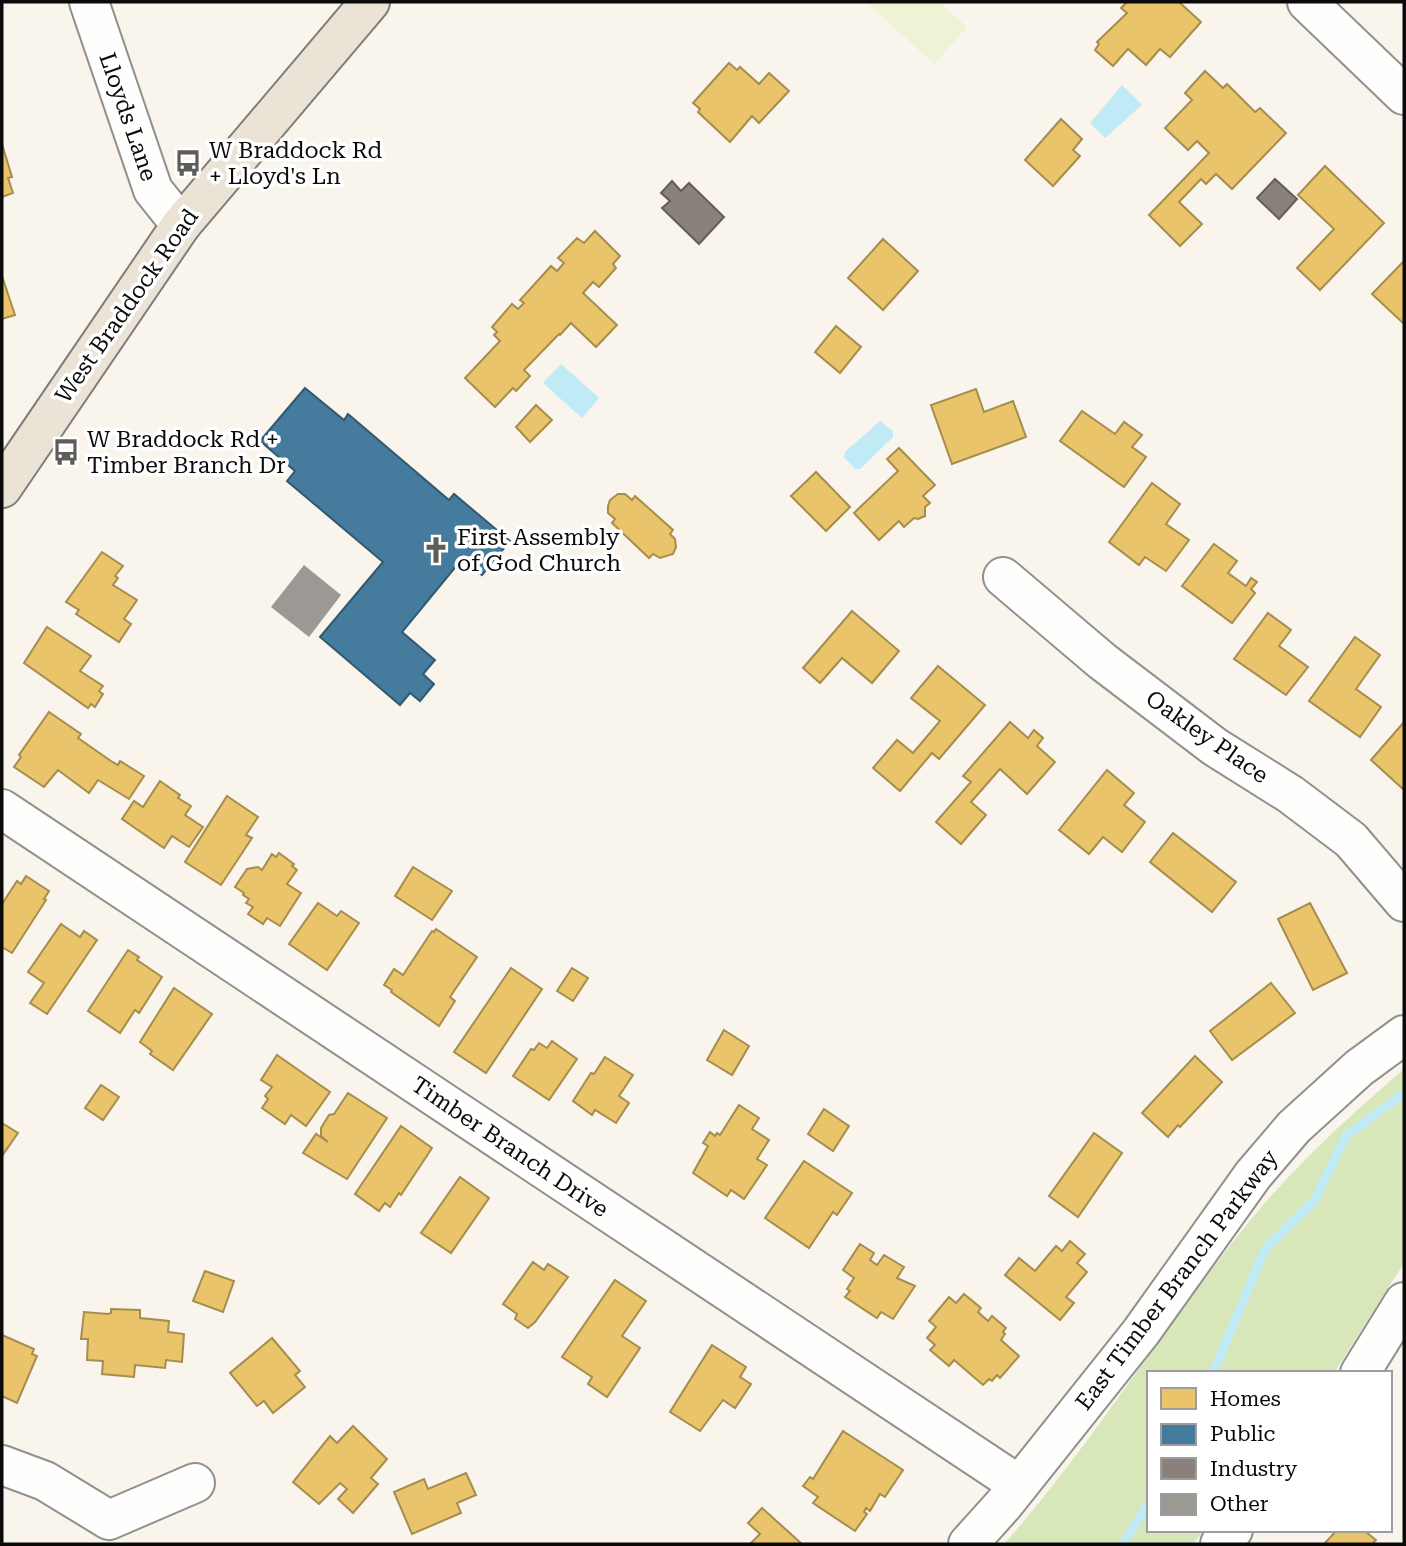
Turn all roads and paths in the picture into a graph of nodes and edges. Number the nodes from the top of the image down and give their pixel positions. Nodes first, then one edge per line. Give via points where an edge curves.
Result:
1 (89, 2) edge
2 (370, 2) edge
3 (1307, 2) edge
4 (1404, 95) edge
5 (181, 225) junction
6 (2, 488) edge
7 (1003, 577) dead end
8 (2, 809) edge
9 (1404, 902) edge
10 (1404, 1035) edge
11 (1404, 1302) edge
12 (1361, 1371) edge
13 (2, 1465) edge
14 (195, 1483) dead end
15 (1019, 1485) junction
16 (105, 1532) edge
17 (968, 1544) edge

1 - 5 street, Lloyds Lane via 153,190
2 - 5 main road, West Braddock Road
3 - 4 street
5 - 6 main road, West Braddock Road
7 - 9 street, Oakley Place via 1102,661 1351,840
8 - 15 street, Timber Branch Drive
10 - 15 street, East Timber Branch Parkway via 1359,1068 1294,1127 1253,1175 1142,1332
11 - 12 street
13 - 16 street via 44,1481
14 - 16 street
15 - 17 street, East Timber Branch Parkway

